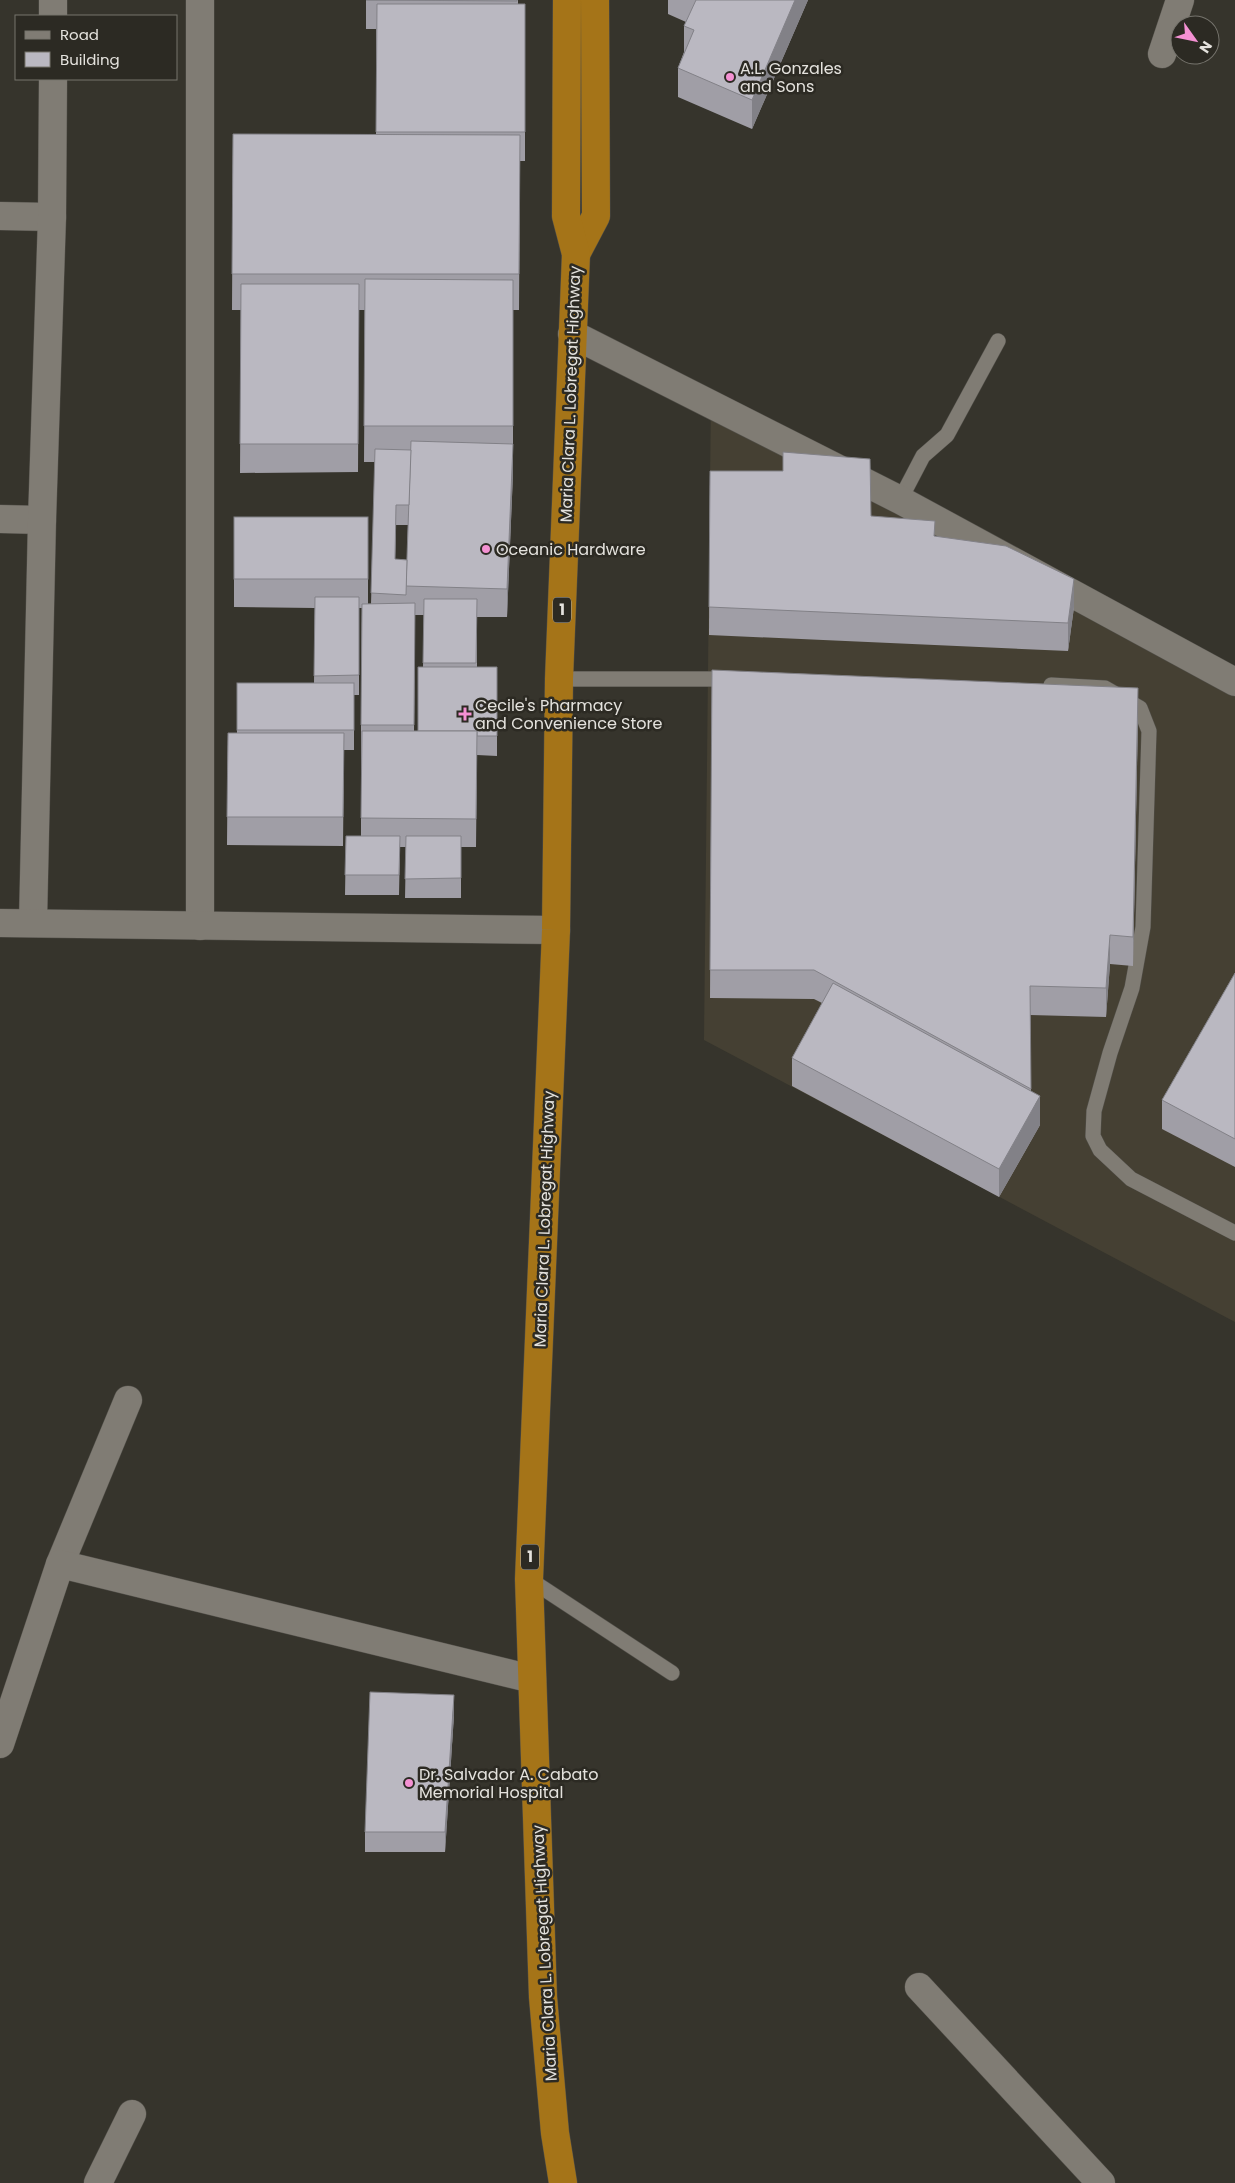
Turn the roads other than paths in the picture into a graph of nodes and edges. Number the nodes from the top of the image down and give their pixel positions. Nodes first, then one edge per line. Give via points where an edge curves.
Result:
1 (53, 0) edge
2 (200, 0) edge
3 (567, 0) edge
4 (595, 0) edge
5 (1180, 0) edge
6 (53, 15) edge
7 (1162, 54) dead end
8 (53, 80) edge
9 (0, 216) edge
10 (52, 217) junction
11 (576, 254) junction
12 (572, 334) junction
13 (998, 341) dead end
14 (900, 500) junction
15 (0, 519) edge
16 (42, 520) junction
17 (559, 679) junction
18 (750, 680) edge
19 (1235, 682) edge
20 (1033, 685) edge
21 (33, 922) junction
22 (0, 923) edge
23 (200, 926) junction
24 (556, 930) junction
25 (1235, 1233) edge
26 (128, 1400) dead end
27 (60, 1564) junction
28 (529, 1579) junction
29 (672, 1673) dead end
30 (532, 1678) junction
31 (0, 1744) edge
32 (919, 1987) dead end
33 (132, 2114) dead end
34 (98, 2183) edge
35 (563, 2183) edge
36 (1101, 2183) edge

1 - 6 street
2 - 23 street
3 - 11 highway, Maria Clara L. Lobregat Highway via 566,216
4 - 11 highway, Maria Clara L. Lobregat Highway via 596,216
5 - 7 street
8 - 10 street
9 - 10 street
10 - 16 street
11 - 12 highway, Maria Clara L. Lobregat Highway / 1
12 - 14 street
12 - 17 highway, Maria Clara L. Lobregat Highway / 1
13 - 14 lane via 947,435 923,456
14 - 19 street
15 - 16 street
16 - 21 street
17 - 18 lane
17 - 24 highway, Maria Clara L. Lobregat Highway / 1
20 - 25 lane via 1105,688 1140,708 1149,731 1143,927 1132,988 1094,1111 1093,1136 1100,1150 1130,1179
21 - 22 street
21 - 23 street
23 - 24 street
24 - 28 highway, Maria Clara L. Lobregat Highway / 1
26 - 27 street
27 - 30 street
27 - 31 street
28 - 29 lane
28 - 30 highway, Maria Clara L. Lobregat Highway / 1
30 - 35 highway, Maria Clara L. Lobregat Highway / 1 via 544,1997 555,2134
32 - 36 street
33 - 34 street

